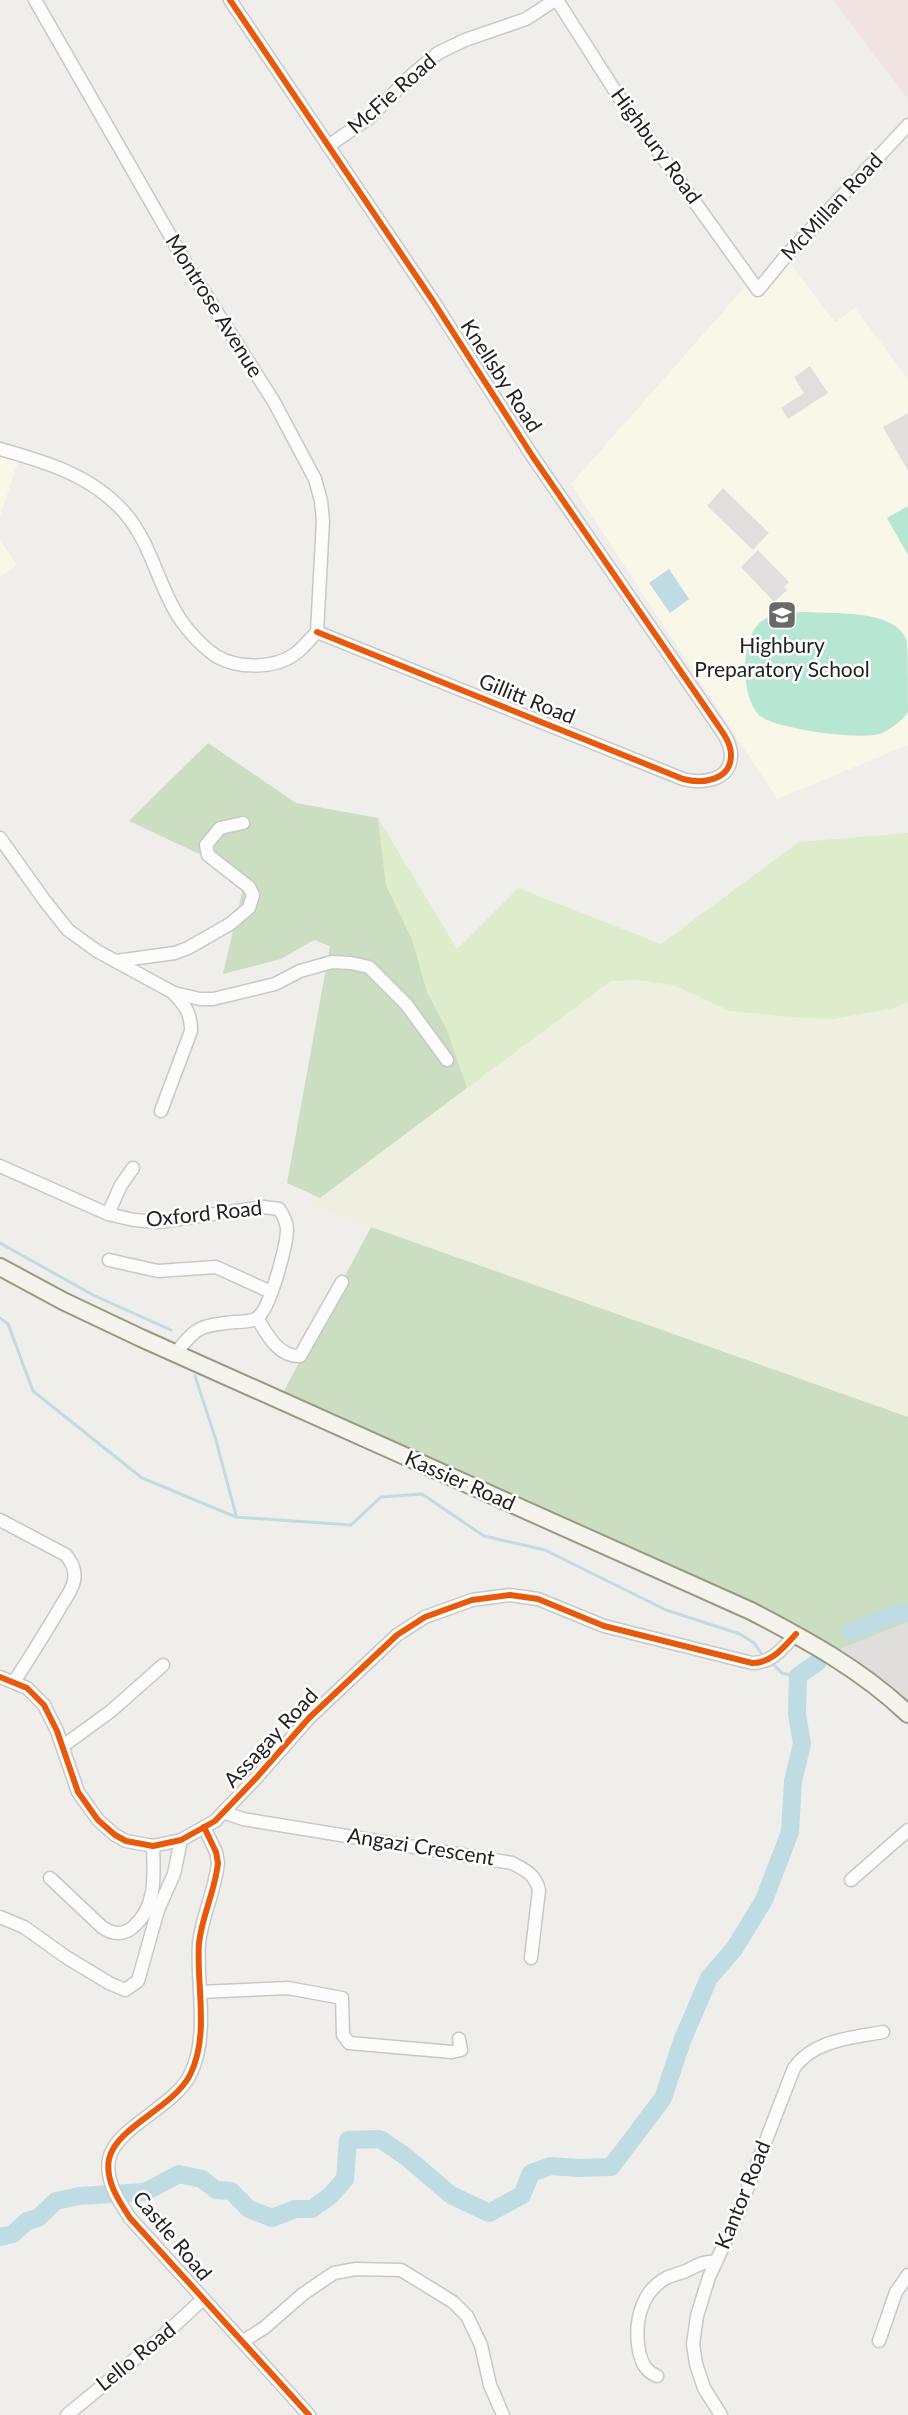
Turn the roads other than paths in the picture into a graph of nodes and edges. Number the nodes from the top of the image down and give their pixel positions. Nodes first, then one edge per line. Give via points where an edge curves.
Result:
1 (34, 0) edge
2 (230, 0) edge
3 (556, 0) edge
4 (908, 125) edge
5 (328, 146) junction
6 (758, 290) joint
7 (0, 448) edge
8 (317, 632) junction
9 (724, 772) joint
10 (243, 823) dead end
11 (0, 838) edge
12 (116, 961) junction
13 (174, 993) junction
14 (447, 1060) dead end
15 (161, 1110) dead end
16 (0, 1166) edge
17 (133, 1168) dead end
18 (108, 1214) junction
19 (109, 1260) dead end
20 (0, 1267) edge
21 (342, 1282) dead end
22 (271, 1292) junction
23 (257, 1318) junction
24 (176, 1353) junction
25 (0, 1520) edge
26 (796, 1634) junction
27 (163, 1665) dead end
28 (0, 1677) edge
29 (14, 1682) junction
30 (908, 1714) edge
31 (63, 1746) junction
32 (224, 1812) junction
33 (204, 1827) junction
34 (908, 1830) edge
35 (181, 1840) junction
36 (153, 1846) junction
37 (50, 1878) dead end
38 (851, 1880) dead end
39 (0, 1917) edge
40 (531, 1958) dead end
41 (200, 1992) junction
42 (883, 2032) dead end
43 (459, 2039) dead end
44 (716, 2262) junction
45 (908, 2276) edge
46 (203, 2299) junction
47 (243, 2341) junction
48 (879, 2341) dead end
49 (657, 2376) dead end
50 (67, 2415) edge
51 (309, 2415) edge
52 (503, 2415) edge
53 (721, 2415) edge

1 - 8 street, Montrose Avenue via 315,479 323,521
2 - 5 street, Knellsby Road
3 - 5 street, McFie Road via 526,19 438,53 369,118
3 - 6 street, Highbury Road via 617,94
4 - 6 street, McMillan Road
5 - 9 street, Knellsby Road via 539,465 717,724 731,753
7 - 8 street via 78,475 113,501 144,542 186,628 217,656 257,666 281,661 294,655
8 - 9 street, Gillitt Road via 683,779 708,782
10 - 12 street via 220,828 206,845 208,855 249,887 253,895 249,908 188,948
11 - 12 street via 68,930
12 - 13 street
13 - 14 street via 213,999 275,984 300,971 332,962 369,967 406,1004
13 - 15 street via 191,1017 191,1031
16 - 18 street, Oxford Road
17 - 18 street
18 - 22 street, Oxford Road via 158,1222 248,1208 275,1208 283,1214 287,1231
19 - 22 street via 158,1271 216,1267
20 - 24 main road, Kassier Road
21 - 23 street via 300,1356 278,1348
22 - 23 street, Oxford Road via 266,1308
23 - 24 street via 205,1326 192,1333
24 - 26 main road, Kassier Road
25 - 29 street via 66,1555 74,1573 74,1583
26 - 30 main road, Kassier Road via 853,1668
26 - 32 street, Assagay Road via 773,1657 752,1663 604,1626 538,1599 510,1595 472,1600 425,1617 397,1635 309,1718
27 - 31 street via 111,1711
28 - 29 street, Assagay Road
29 - 31 street, Assagay Road via 27,1688 44,1705
31 - 36 street, Assagay Road via 78,1792 98,1820 115,1835
32 - 33 street, Assagay Road
32 - 40 street, Angazi Crescent via 243,1819 512,1863 531,1874 539,1890
33 - 35 street, Assagay Road
33 - 41 street, Castle Road via 218,1863 199,1944
34 - 38 street
35 - 36 street, Assagay Road
35 - 39 street via 174,1874 158,1910 138,1981 125,1990 66,1957 24,1927
36 - 37 street via 149,1905 139,1921 123,1932 112,1933 102,1927
41 - 43 street via 288,1988 343,1998 343,2035 349,2043 452,2052 461,2050
41 - 46 street, Castle Road via 199,2038 190,2076 171,2100 115,2145 108,2166 113,2188 130,2218
42 - 44 street, Kantor Road via 828,2043 799,2062
44 - 49 street via 700,2262 666,2278 650,2293 640,2312 637,2329 641,2361
44 - 53 street, Kantor Road via 696,2316 693,2344 699,2377
45 - 48 street via 893,2299
46 - 47 street, Castle Road
46 - 50 street, Lello Road
47 - 51 street, Castle Road
47 - 52 street via 333,2273 356,2268 401,2270 453,2302 467,2316 481,2345 490,2385

